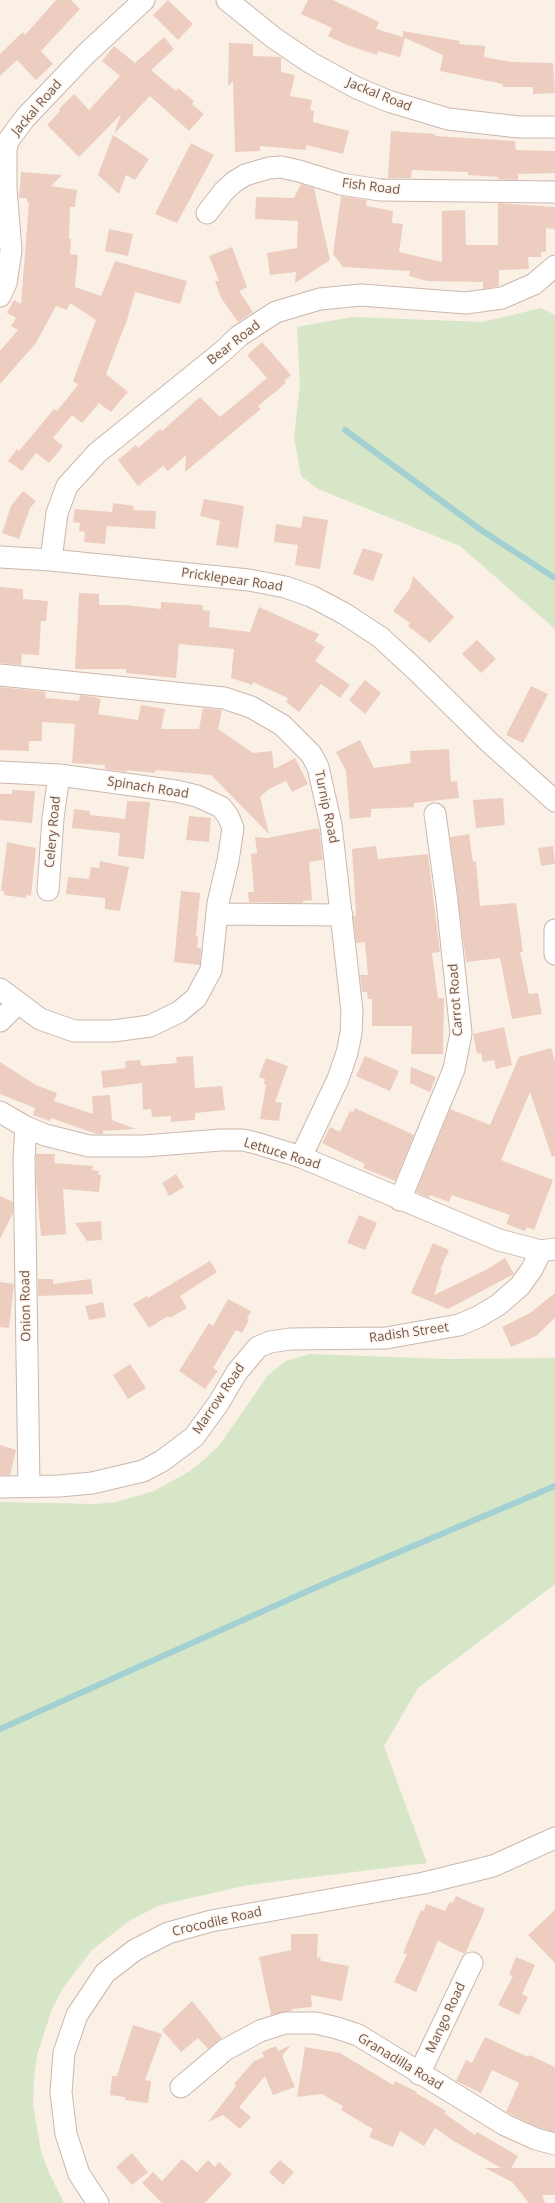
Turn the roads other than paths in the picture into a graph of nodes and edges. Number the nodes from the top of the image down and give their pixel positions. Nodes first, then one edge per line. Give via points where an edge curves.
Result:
1 (144, 0) edge
2 (227, 0) edge
3 (555, 127) edge
4 (555, 192) edge
5 (208, 213) dead end
6 (555, 266) edge
7 (0, 296) edge
8 (0, 557) edge
9 (52, 560) junction
10 (0, 675) edge
11 (0, 772) edge
12 (59, 775) junction
13 (555, 801) edge
14 (435, 814) dead end
15 (48, 890) dead end
16 (217, 914) junction
17 (342, 915) junction
18 (555, 930) edge
19 (555, 954) edge
20 (0, 989) edge
21 (18, 1003) junction
22 (0, 1021) edge
23 (0, 1112) edge
24 (26, 1127) junction
25 (301, 1157) junction
26 (400, 1200) junction
27 (548, 1250) edge
28 (270, 1342) joint
29 (29, 1486) junction
30 (0, 1487) edge
31 (555, 1838) edge
32 (472, 1963) dead end
33 (419, 2074) junction
34 (181, 2087) dead end
35 (555, 2144) edge
36 (98, 2203) edge

1 - 7 street, Jackal Road via 86,54 25,118 8,141 6,188 11,251 6,283
2 - 3 street, Jackal Road via 274,38 311,63 357,88 388,101 448,119 519,127
4 - 5 street, Fish Road via 374,189 341,184 280,167 257,171 234,182
6 - 9 street, Bear Road via 534,284 502,298 466,303 361,295 320,299 276,312 238,336 222,352 97,453 67,486 57,513
8 - 9 street, Pricklepear Road
9 - 13 street, Pricklepear Road via 249,580 285,587 311,596 380,637 490,743
10 - 17 street, Turnip Road via 224,698 251,707 282,724 311,754 318,768 331,825
11 - 12 street, Spinach Road
12 - 15 street, Celery Road
12 - 16 street, Spinach Road via 176,791 197,796 221,807 233,828
14 - 26 street, Carrot Road via 447,901 460,1033 454,1070
16 - 17 street
16 - 21 street, Spinach Road via 211,970 196,998 179,1012 150,1026 113,1031 74,1031 40,1019
17 - 25 street, Turnip Road via 352,1011 351,1033 338,1079
18 - 19 street
20 - 21 street
21 - 22 street
23 - 24 street, Lettuce Road
24 - 25 street, Lettuce Road via 45,1135 89,1146 243,1140
24 - 29 street, Onion Road via 24,1159
25 - 26 street, Lettuce Road
26 - 27 street, Lettuce Road via 499,1240
27 - 28 street, Radish Street via 520,1286 498,1305 459,1325 386,1338 290,1339
28 - 29 street, Marrow Road via 258,1347 249,1356 194,1437 162,1461 143,1471 92,1483
29 - 30 street, Marrow Road
31 - 36 street, Crocodile Road via 493,1866 432,1881 211,1921 168,1932 135,1950 104,1973 77,2015 64,2053 61,2092 66,2134 79,2174
32 - 33 street, Mango Road
33 - 34 street, Granadilla Road via 358,2035 316,2023 285,2023 260,2031 225,2050
33 - 35 street, Granadilla Road via 505,2125 536,2139

